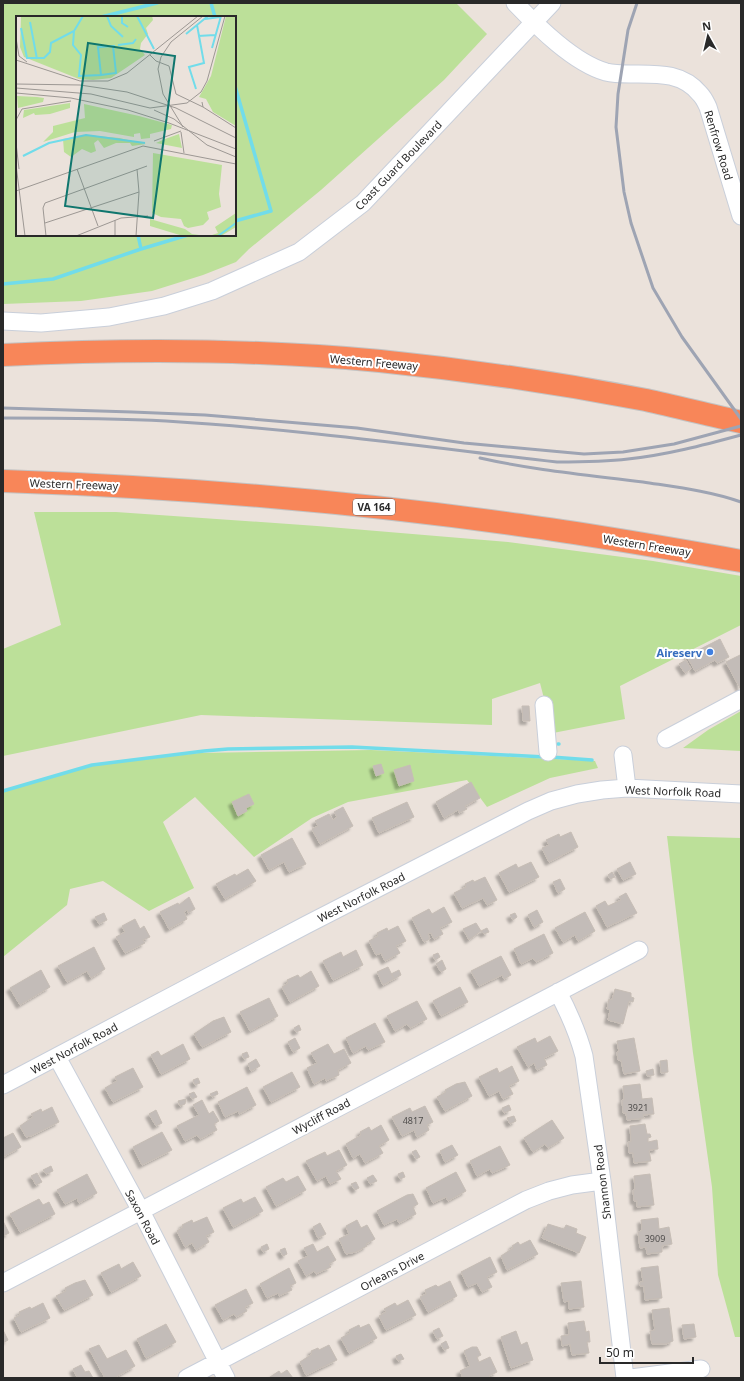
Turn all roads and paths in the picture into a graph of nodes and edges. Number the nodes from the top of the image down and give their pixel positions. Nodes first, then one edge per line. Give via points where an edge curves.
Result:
1 (515, 3) edge
2 (552, 3) edge
3 (534, 22) junction
4 (741, 216) edge
5 (3, 321) edge
6 (3, 355) edge
7 (741, 422) edge
8 (3, 481) edge
9 (256, 495) junction
10 (3, 496) edge
11 (741, 561) edge
12 (741, 699) edge
13 (544, 705) dead end
14 (666, 739) dead end
15 (548, 752) dead end
16 (623, 755) dead end
17 (627, 788) junction
18 (741, 794) edge
19 (639, 950) dead end
20 (558, 992) junction
21 (57, 1057) junction
22 (3, 1085) edge
23 (602, 1181) junction
24 (141, 1211) junction
25 (3, 1283) edge
26 (218, 1362) junction
27 (701, 1369) dead end
28 (187, 1378) edge
29 (226, 1378) edge
30 (625, 1378) edge
31 (631, 1378) edge

1 - 3 street, Renfrow Road
2 - 3 street, Coast Guard Boulevard
3 - 4 street, Renfrow Road via 588,65 621,74 672,75 688,83 701,94 708,107
3 - 5 street, Coast Guard Boulevard via 364,203 299,252 212,291 164,306 109,318 41,323
6 - 7 highway, Western Freeway via 198,351 380,361 562,385
8 - 9 highway, Western Freeway / VA 164
9 - 10 highway via 97,492
9 - 11 highway, Western Freeway / VA 164 via 520,525
12 - 14 street
13 - 15 street
16 - 17 street
17 - 18 street, West Norfolk Road
17 - 21 street, West Norfolk Road via 576,794 528,811
19 - 20 street, Wycliff Road
20 - 23 street, Shannon Road via 573,1020 584,1056
20 - 24 street, Wycliff Road
21 - 22 street, West Norfolk Road
21 - 24 street, Saxon Road
23 - 26 street, Orleans Drive via 572,1185 526,1200
23 - 30 street, Shannon Road
24 - 25 street, Wycliff Road
24 - 26 street, Saxon Road
26 - 28 street, Orleans Drive
26 - 29 street, Saxon Road
27 - 31 street

